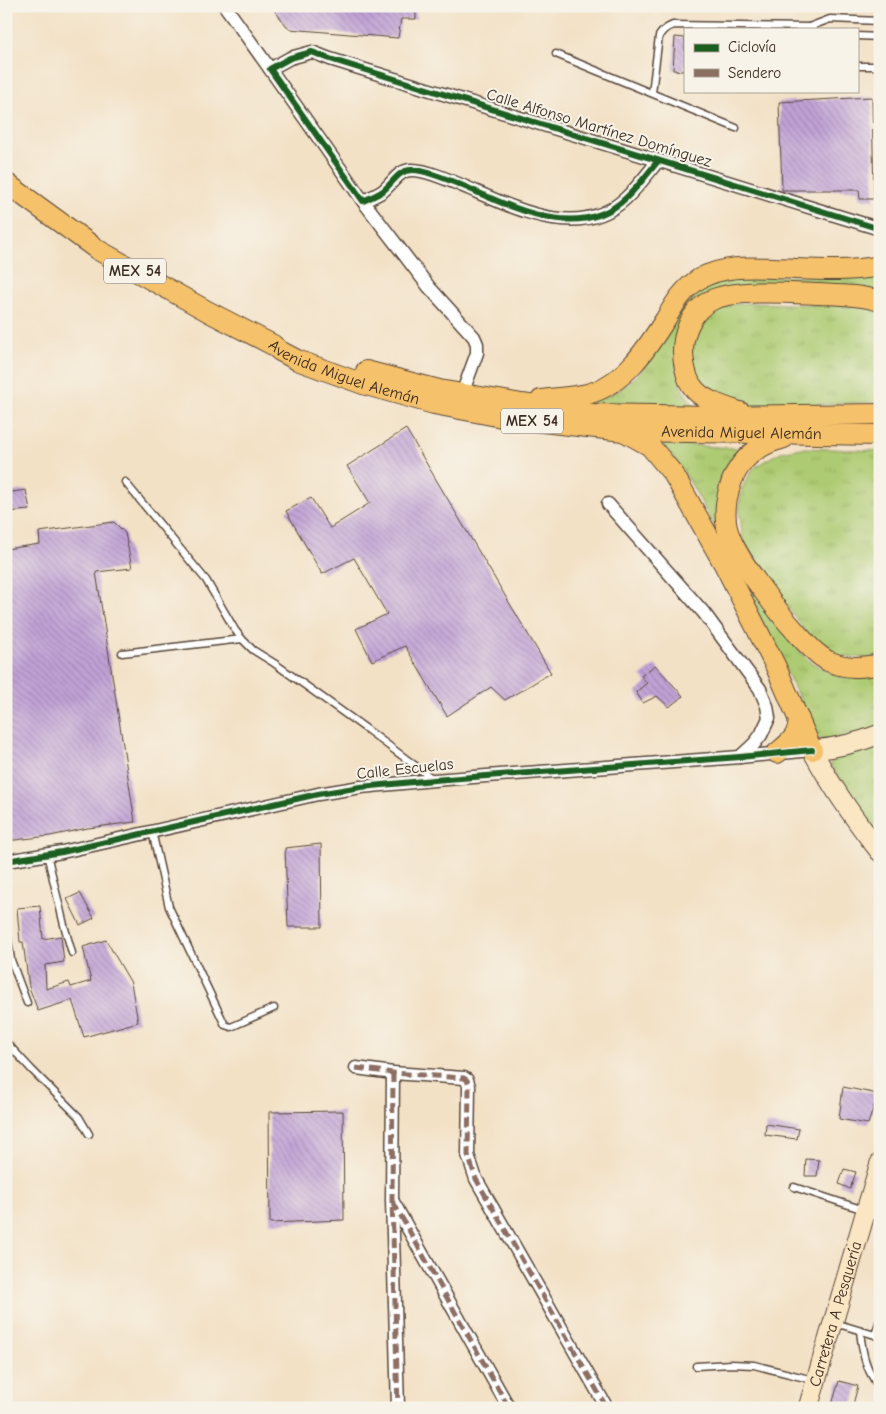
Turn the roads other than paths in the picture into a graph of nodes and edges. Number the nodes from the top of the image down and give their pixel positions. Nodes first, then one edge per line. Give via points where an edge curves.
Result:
1 (225, 6) edge
2 (880, 21) edge
3 (811, 28) edge
4 (858, 36) edge
5 (880, 37) edge
6 (556, 54) dead end
7 (858, 66) edge
8 (880, 66) edge
9 (270, 68) junction
10 (652, 93) junction
11 (736, 128) dead end
12 (658, 161) junction
13 (6, 183) edge
14 (363, 201) junction
15 (880, 229) edge
16 (880, 266) edge
17 (880, 301) edge
18 (366, 378) junction
19 (462, 394) junction
20 (522, 404) junction
21 (880, 414) edge
22 (752, 415) junction
23 (623, 431) junction
24 (803, 434) junction
25 (880, 435) edge
26 (124, 482) dead end
27 (608, 504) dead end
28 (242, 639) junction
29 (122, 653) dead end
30 (880, 664) edge
31 (799, 718) junction
32 (878, 734) edge
33 (812, 750) junction
34 (777, 754) junction
35 (740, 757) junction
36 (434, 780) junction
37 (152, 831) junction
38 (880, 852) edge
39 (48, 854) junction
40 (6, 861) edge
41 (6, 924) edge
42 (72, 953) dead end
43 (27, 1003) dead end
44 (274, 1008) dead end
45 (6, 1042) edge
46 (356, 1068) dead end
47 (393, 1073) junction
48 (89, 1134) dead end
49 (880, 1163) edge
50 (794, 1187) dead end
51 (392, 1200) junction
52 (865, 1210) junction
53 (880, 1320) edge
54 (834, 1323) junction
55 (860, 1331) junction
56 (878, 1336) edge
57 (696, 1366) dead end
58 (816, 1381) junction
59 (880, 1389) edge
60 (398, 1408) edge
61 (509, 1408) edge
62 (607, 1408) edge
63 (808, 1408) edge

1 - 9 street
2 - 3 lane via 830,20
3 - 10 lane via 673,25 659,36
4 - 5 lane
6 - 10 lane
7 - 8 lane
9 - 12 street, Calle Alfonso Martínez Domínguez via 312,52
9 - 14 street
10 - 11 lane
12 - 14 street via 625,199 602,215 587,219 566,220 535,215 457,183 412,170 404,171 380,193
12 - 15 street, Calle Alfonso Martínez Domínguez
13 - 18 main road, Avenida Miguel Alemán / MEX 54 via 98,250 209,312 273,345 302,350
14 - 19 street via 429,287 474,337 477,353
16 - 20 main road via 849,270 732,268 718,271 688,288 645,350 617,380 588,393
17 - 22 main road via 866,297 795,293 737,294 713,300 702,307 687,328 683,342 686,375 703,396
18 - 19 main road, Avenida Miguel Alemán / MEX 54
18 - 23 main road, Avenida Miguel Alemán / MEX 54 via 434,404 472,412
19 - 20 main road, Avenida Miguel Alemán / MEX 54
20 - 22 main road, Avenida Miguel Alemán / MEX 54 via 593,414
21 - 22 main road, Avenida Miguel Alemán / MEX 54
23 - 24 main road, Avenida Miguel Alemán / MEX 54
23 - 31 main road via 650,446 674,475 732,581
24 - 25 main road, Avenida Miguel Alemán / MEX 54
24 - 30 main road via 763,445 746,458 734,474 724,516 730,537 756,581 784,618 818,654 828,661 851,668
26 - 28 lane via 206,580
27 - 35 street via 704,613 760,689 768,718 754,744
28 - 29 lane
28 - 36 lane
31 - 33 main road
31 - 34 main road via 794,737
32 - 33 main road via 834,748
33 - 34 street, Calle Escuelas
33 - 38 main road
34 - 35 street, Calle Escuelas
35 - 36 street, Calle Escuelas
36 - 37 street, Calle Escuelas via 325,792
37 - 39 street, Calle Escuelas
37 - 44 lane via 169,906 225,1025 231,1028
39 - 40 street, Calle Escuelas
39 - 42 lane
41 - 43 lane via 11,960
45 - 48 lane via 79,1117
46 - 47 street
47 - 51 street
47 - 62 street via 467,1080 468,1155 476,1179
49 - 52 main road, Carretera A Pesquería
50 - 52 lane
51 - 60 street
51 - 61 street
52 - 54 main road, Carretera A Pesquería
53 - 56 lane
54 - 55 lane
54 - 58 main road, Carretera A Pesquería
55 - 56 lane
55 - 59 lane via 866,1366
57 - 58 lane via 754,1365
58 - 63 main road, Carretera A Pesquería

